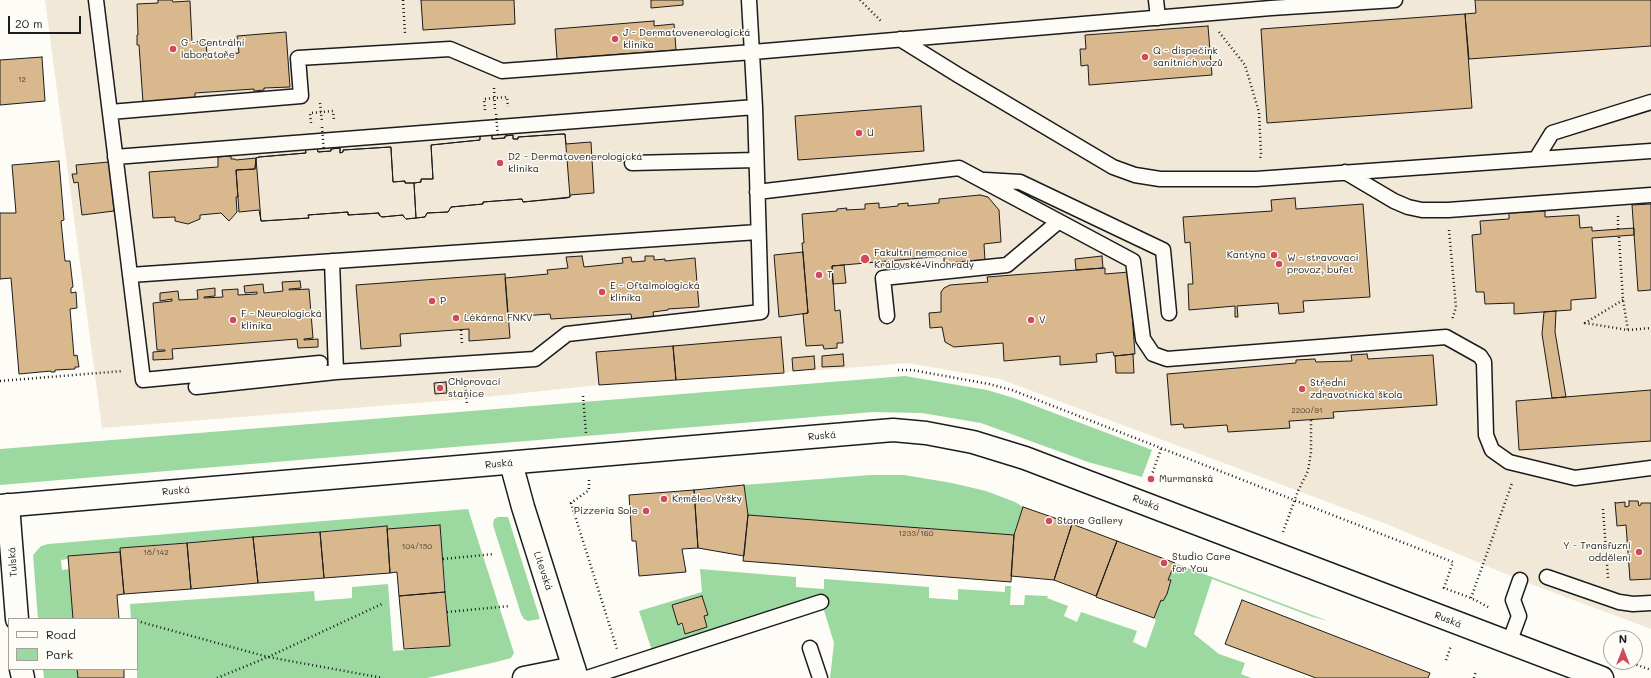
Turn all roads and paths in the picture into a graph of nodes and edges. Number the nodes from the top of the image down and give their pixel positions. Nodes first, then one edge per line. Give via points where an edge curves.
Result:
1 (96, 0) edge
2 (403, 0) edge
3 (749, 0) edge
4 (1156, 0) edge
5 (1395, 0) edge
6 (1271, 4) edge
7 (1204, 13) junction
8 (404, 16) dead end
9 (1158, 18) junction
10 (900, 39) junction
11 (753, 52) junction
12 (507, 97) dead end
13 (484, 99) dead end
14 (1651, 102) edge
15 (755, 107) junction
16 (333, 111) dead end
17 (110, 112) junction
18 (310, 113) dead end
19 (496, 114) dead end
20 (322, 127) dead end
21 (498, 138) dead end
22 (1651, 151) edge
23 (324, 152) dead end
24 (115, 157) junction
25 (1536, 159) junction
26 (756, 160) junction
27 (632, 163) dead end
28 (1345, 172) junction
29 (1256, 179) junction
30 (980, 180) junction
31 (757, 192) junction
32 (1651, 196) edge
33 (1058, 222) junction
34 (758, 232) junction
35 (1450, 235) dead end
36 (1619, 237) dead end
37 (332, 261) junction
38 (130, 275) junction
39 (1623, 300) junction
40 (1170, 313) dead end
41 (1455, 313) dead end
42 (887, 316) dead end
43 (1651, 328) edge
44 (1628, 330) junction
45 (320, 363) dead end
46 (141, 369) junction
47 (898, 370) dead end
48 (336, 372) junction
49 (0, 381) edge
50 (196, 387) dead end
51 (583, 396) dead end
52 (1311, 420) dead end
53 (1161, 449) junction
54 (588, 456) junction
55 (511, 463) junction
56 (1519, 465) junction
57 (1651, 468) edge
58 (1295, 499) junction
59 (1143, 502) junction
60 (4, 506) edge
61 (1603, 509) dead end
62 (1276, 553) junction
63 (494, 554) dead end
64 (443, 559) dead end
65 (1547, 577) dead end
66 (1520, 580) dead end
67 (1471, 598) junction
68 (1610, 599) junction
69 (821, 602) dead end
70 (384, 603) dead end
71 (1651, 603) edge
72 (510, 606) dead end
73 (1495, 611) dead end
74 (447, 612) dead end
75 (17, 618) edge
76 (138, 621) edge
77 (1509, 643) junction
78 (810, 648) dead end
79 (268, 657) junction
80 (622, 667) junction
81 (1476, 672) dead end
82 (579, 675) edge
83 (217, 678) edge
84 (383, 678) edge
85 (524, 678) edge
86 (820, 678) edge
87 (1474, 678) edge
88 (1602, 678) edge

1 - 17 lane
2 - 8 path
3 - 11 lane
4 - 9 lane
5 - 6 lane
6 - 7 lane
7 - 9 lane
7 - 29 path via 1245,65 1259,112 1261,154
9 - 10 lane
10 - 11 lane
10 - 29 lane via 1113,167 1160,180
11 - 15 lane
11 - 17 lane via 502,71 450,48 298,58 301,96
12 - 13 path
14 - 25 lane via 1552,133
15 - 24 lane
15 - 26 lane
16 - 18 path
17 - 24 lane
19 - 21 path, bridge
20 - 23 path, bridge
22 - 25 lane
24 - 38 lane
25 - 28 lane
26 - 27 lane
26 - 31 lane
28 - 29 lane
28 - 32 lane via 1394,201 1422,210
30 - 31 lane via 959,168
30 - 33 lane
30 - 40 lane via 1020,182 1163,250
31 - 34 lane
33 - 42 lane via 1008,265 883,278
33 - 56 lane via 1134,261 1143,339 1153,354 1167,359 1446,337 1480,356 1484,362 1486,435 1492,450 1509,462
34 - 37 lane
34 - 48 lane via 761,312 567,334 535,359
35 - 41 path
36 - 39 path
37 - 38 lane
37 - 48 lane
38 - 46 lane
39 - 44 path
39 - 44 path via 1585,323
43 - 44 path
45 - 46 lane via 143,380
46 - 49 path
47 - 53 path via 912,370 1012,390
48 - 50 lane
51 - 54 path
52 - 58 path via 1312,452 1308,471
53 - 58 path
53 - 59 path
54 - 55 street, Ruská
54 - 59 street, Ruská via 893,430 973,442 1025,458
54 - 80 path via 589,490 571,503
55 - 60 street, Ruská
55 - 82 street, Litevská via 523,508
56 - 57 lane via 1575,478
56 - 67 path
58 - 62 path
58 - 67 path via 1453,562 1444,588
59 - 62 street, Ruská
60 - 75 street, Tulská
61 - 68 path
62 - 77 street, Ruská
63 - 64 path
65 - 68 lane
66 - 77 lane via 1513,600 1519,616
67 - 73 path
68 - 71 lane via 1633,604
69 - 80 lane
70 - 79 path
72 - 74 path
76 - 79 path
77 - 88 street, Ruská
78 - 86 lane
79 - 83 path
79 - 84 path
80 - 82 lane
81 - 87 path
82 - 85 street

